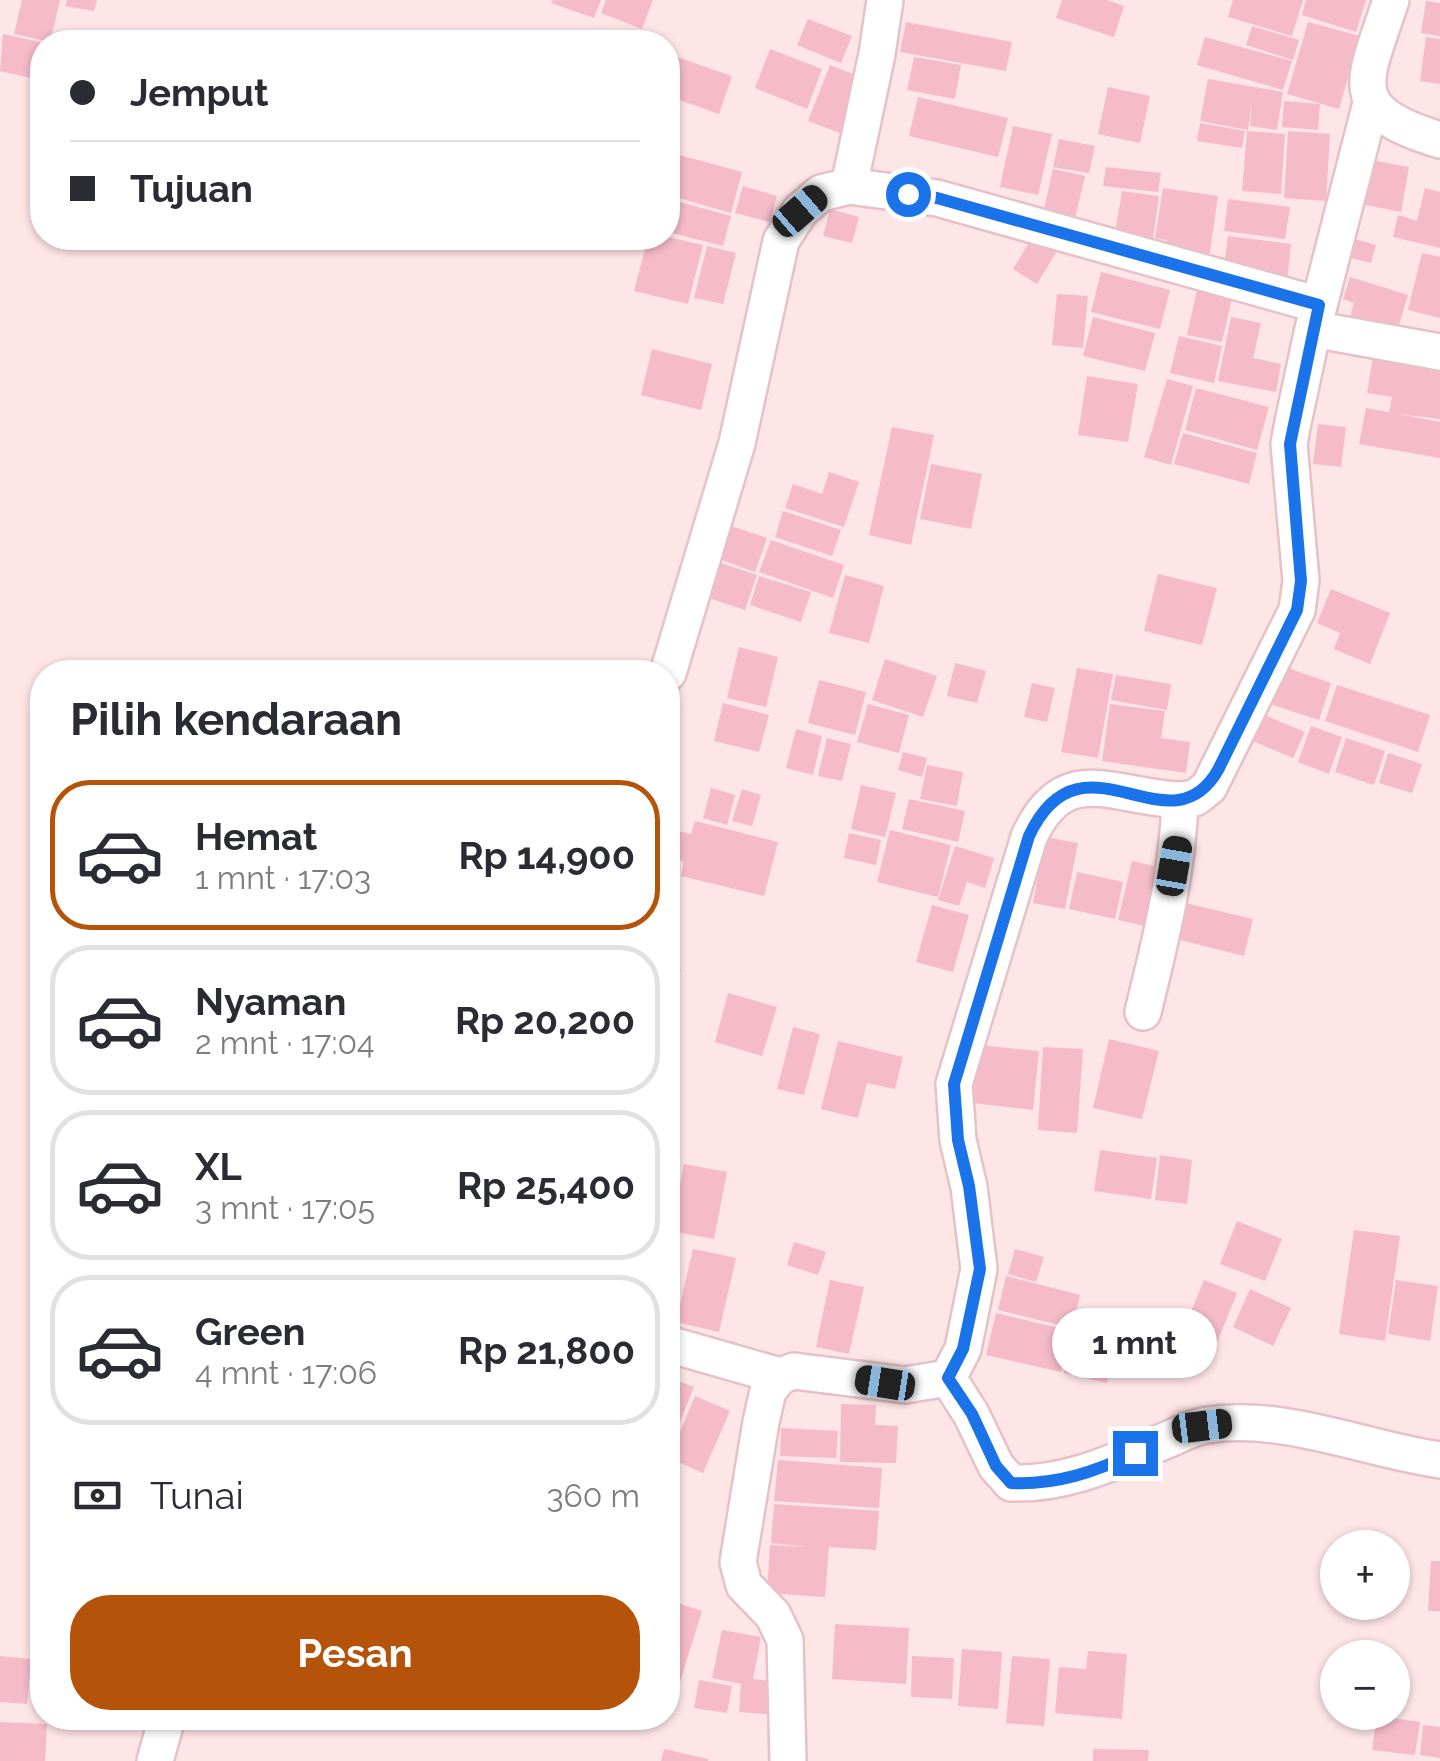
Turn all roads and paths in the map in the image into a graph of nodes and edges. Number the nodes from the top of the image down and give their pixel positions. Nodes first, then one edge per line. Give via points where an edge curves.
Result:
1 (884, 0) edge
2 (1391, 0) edge
3 (1372, 103) junction
4 (1440, 140) edge
5 (849, 186) junction
6 (1316, 317) junction
7 (1440, 352) edge
8 (672, 660) edge
9 (1180, 800) junction
10 (1143, 1012) dead end
11 (680, 1347) edge
12 (780, 1376) junction
13 (948, 1378) junction
14 (1440, 1460) edge
15 (164, 1730) edge
16 (155, 1761) edge
17 (788, 1761) edge

1 - 5 street
2 - 3 street via 1368,62
3 - 4 street via 1386,120
3 - 6 street
5 - 6 street via 937,198
5 - 8 street via 821,193 781,241 737,443
6 - 7 street
6 - 9 street via 1290,444 1301,581 1297,610 1209,787
9 - 10 street via 1176,856
9 - 13 street via 1069,790 1040,813 1029,836 954,1084 980,1269 963,1349
11 - 12 street
12 - 13 street via 794,1371 905,1385
12 - 17 street via 768,1390 760,1422 738,1562 744,1585 785,1640
13 - 14 street via 1011,1483 1070,1478 1202,1426 1237,1422 1272,1423
15 - 16 street

